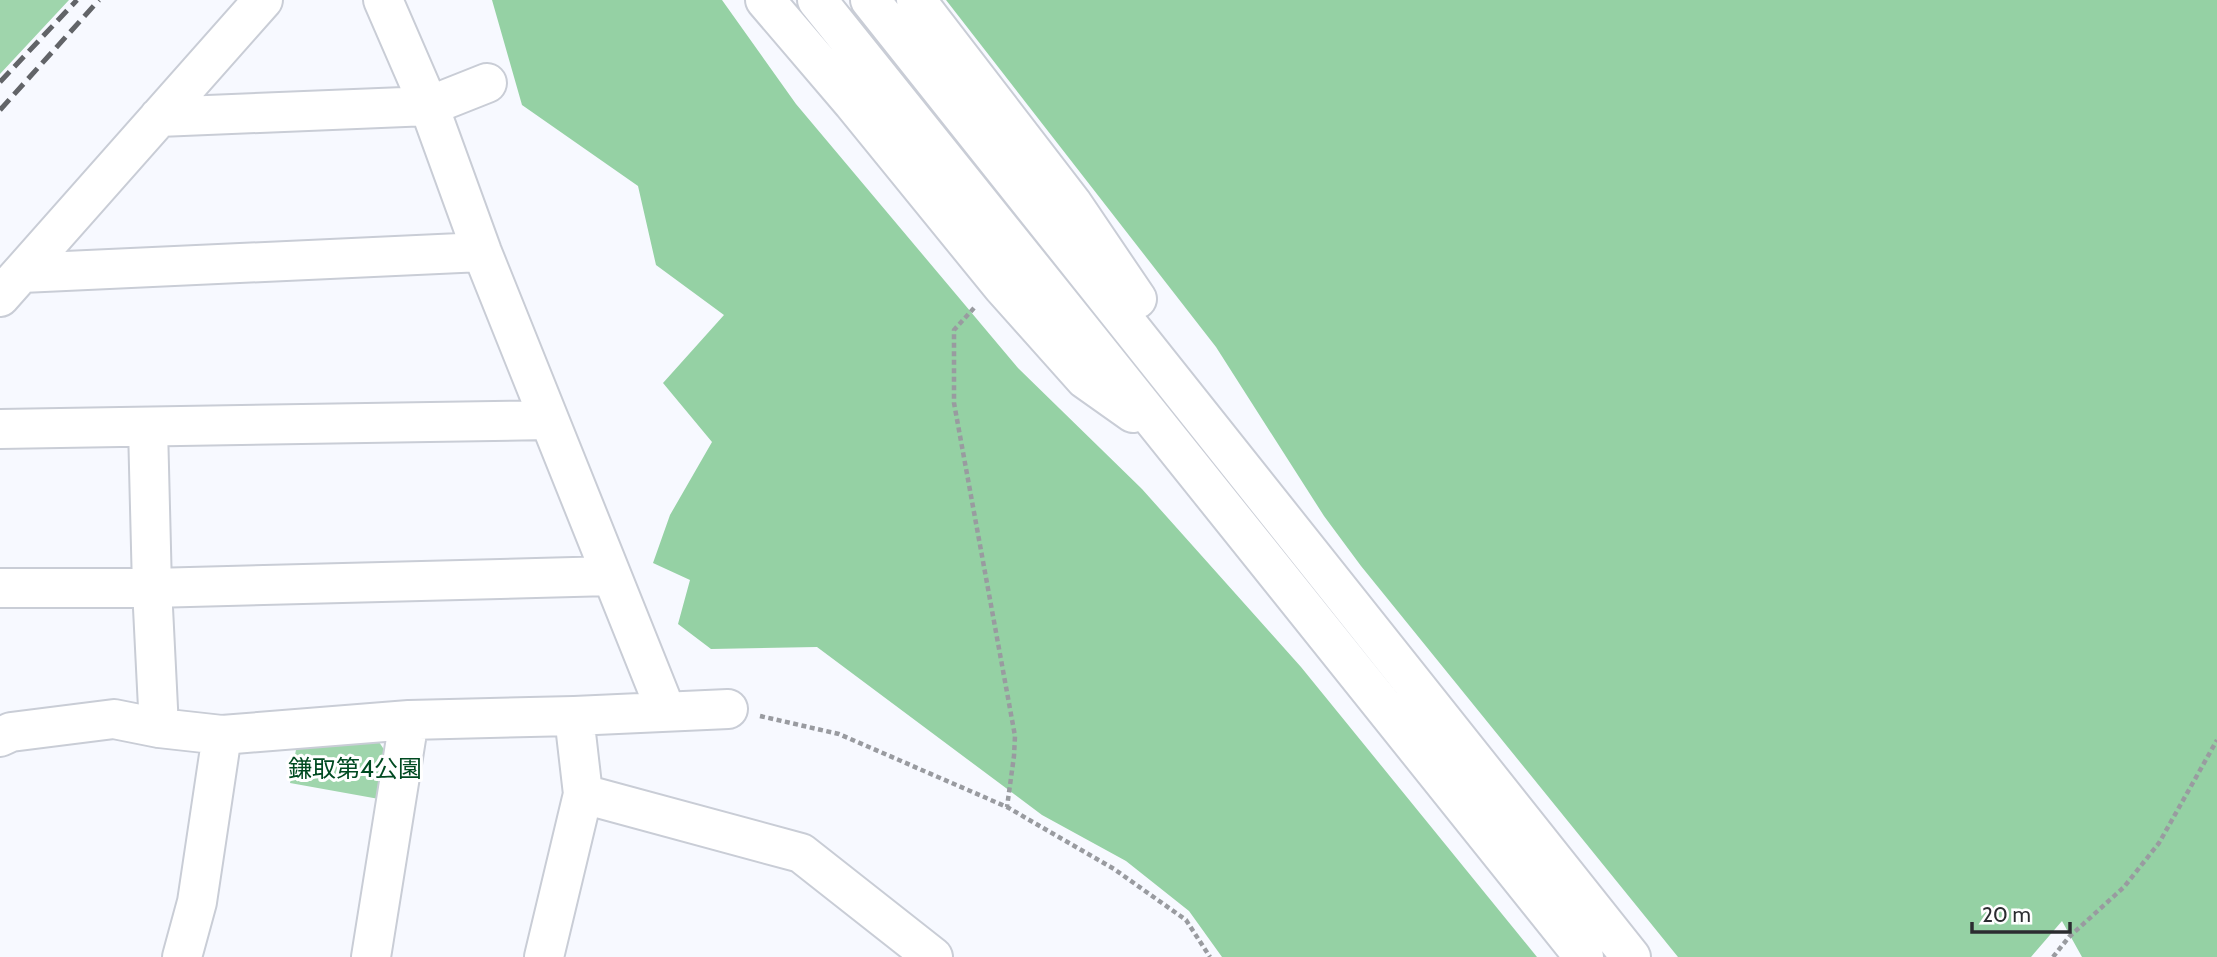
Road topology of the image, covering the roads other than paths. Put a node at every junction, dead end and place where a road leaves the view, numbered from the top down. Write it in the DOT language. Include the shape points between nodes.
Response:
graph roads {
  1 [pos="263,0"];
  2 [pos="383,0"];
  3 [pos="765,0"];
  4 [pos="817,0"];
  5 [pos="870,0"];
  6 [pos="915,0"];
  7 [pos="487,83"];
  8 [pos="429,106"];
  9 [pos="159,117"];
  10 [pos="482,252"];
  11 [pos="11,285"];
  12 [pos="1203,419"];
  13 [pos="549,420"];
  14 [pos="149,427"];
  15 [pos="0,429"];
  16 [pos="1171,441"];
  17 [pos="611,576"];
  18 [pos="0,587"];
  19 [pos="152,588"];
  20 [pos="728,709"];
  21 [pos="666,711"];
  22 [pos="574,716"];
  23 [pos="409,720"];
  24 [pos="159,728"];
  25 [pos="222,735"];
  26 [pos="0,737"];
  27 [pos="583,794"];
  28 [pos="182,957"];
  29 [pos="371,957"];
  30 [pos="544,957"];
  31 [pos="933,957"];
  32 [pos="1584,957"];
  33 [pos="1631,957"];
  1 -- 9 [label="street"];
  2 -- 8 [label="street"];
  3 -- 16 [label="street" via="1085,379"];
  4 -- 16 [label="street"];
  5 -- 12 [label="street"];
  6 -- 12 [label="street" via="1072,203 1168,345"];
  7 -- 8 [label="street"];
  8 -- 9 [label="street"];
  8 -- 10 [label="street"];
  9 -- 11 [label="street"];
  10 -- 11 [label="street"];
  10 -- 13 [label="street"];
  12 -- 33 [label="street"];
  13 -- 14 [label="street"];
  13 -- 17 [label="street"];
  14 -- 15 [label="street"];
  14 -- 19 [label="street"];
  16 -- 32 [label="street"];
  17 -- 19 [label="street"];
  17 -- 21 [label="street"];
  18 -- 19 [label="street"];
  19 -- 24 [label="street"];
  20 -- 21 [label="street"];
  21 -- 22 [label="street"];
  22 -- 23 [label="street"];
  22 -- 27 [label="street"];
  23 -- 25 [label="street"];
  23 -- 29 [label="street"];
  24 -- 25 [label="street"];
  24 -- 26 [label="street" via="114,719"];
  25 -- 28 [label="street" via="197,902"];
  27 -- 30 [label="street"];
  27 -- 31 [label="street" via="801,853"];
}
